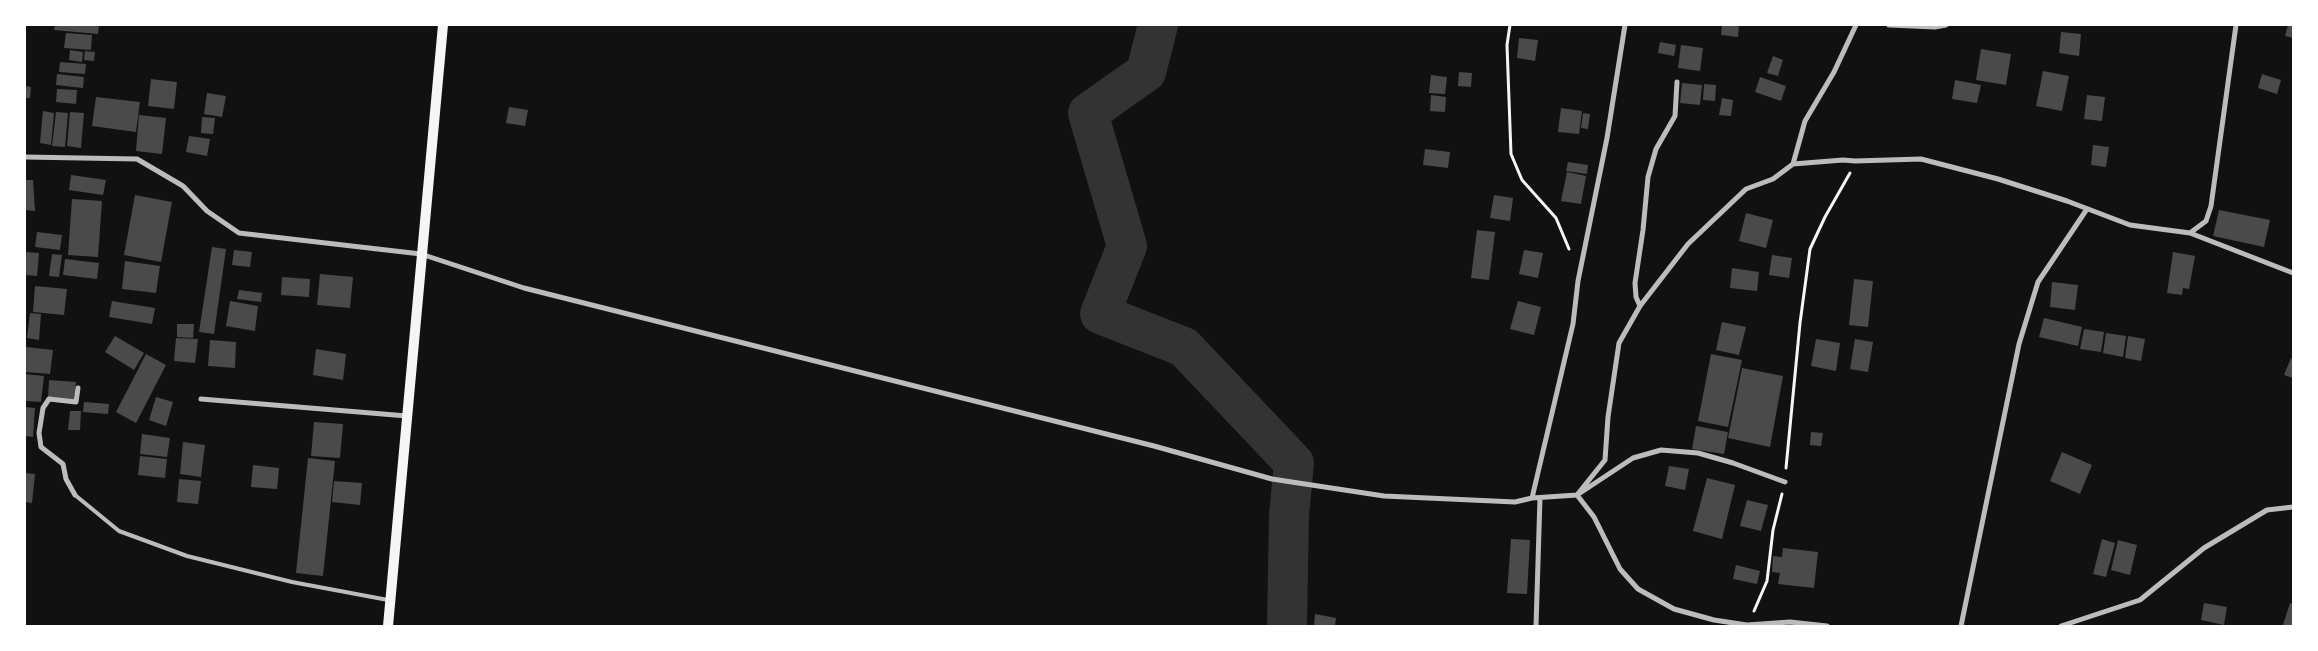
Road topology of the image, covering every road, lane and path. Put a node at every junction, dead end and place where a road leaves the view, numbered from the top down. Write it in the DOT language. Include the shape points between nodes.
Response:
graph roads {
  1 [pos="443,25"];
  2 [pos="1510,25"];
  3 [pos="1625,25"];
  4 [pos="1856,25"];
  5 [pos="1890,25"];
  6 [pos="1946,25"];
  7 [pos="2236,25"];
  8 [pos="1677,82"];
  9 [pos="25,157"];
  10 [pos="1855,161"];
  11 [pos="1793,164"];
  12 [pos="2087,209"];
  13 [pos="2190,233"];
  14 [pos="420,254"];
  15 [pos="2293,273"];
  16 [pos="1578,281"];
  17 [pos="1640,306"];
  18 [pos="78,388"];
  19 [pos="200,399"];
  20 [pos="406,416"];
  21 [pos="1785,482"];
  22 [pos="75,495"];
  23 [pos="1577,495"];
  24 [pos="1532,498"];
  25 [pos="1540,498"];
  26 [pos="2293,507"];
  27 [pos="390,601"];
  28 [pos="1747,625"];
  29 [pos="388,626"];
  30 [pos="1536,626"];
  31 [pos="1827,626"];
  32 [pos="1961,626"];
  33 [pos="2061,626"];
  1 -- 14 [label="main road"];
  2 -- 16 [label="path" via="1507,45 1511,154 1522,180 1556,218 1564,233"];
  3 -- 16 [label="street" via="1605,148"];
  4 -- 11 [label="street" via="1806,121"];
  5 -- 6 [label="street" via="1935,28"];
  7 -- 13 [label="street" via="2211,206 2206,221"];
  8 -- 17 [label="street" via="1675,116 1656,149 1648,177 1635,283"];
  9 -- 14 [label="street" via="137,159 183,186 207,211 239,233"];
  10 -- 11 [label="street"];
  10 -- 12 [label="street" via="1921,159 1998,179"];
  10 -- 21 [label="path" via="1810,250"];
  11 -- 17 [label="street" via="1773,179 1746,189 1688,244"];
  12 -- 13 [label="street" via="2130,225"];
  12 -- 32 [label="street" via="2038,282 2022,335"];
  13 -- 15 [label="street"];
  14 -- 20 [label="main road"];
  14 -- 24 [label="street" via="524,288 1154,446 1272,479 1384,496 1515,502"];
  16 -- 24 [label="street" via="1573,324"];
  17 -- 23 [label="street" via="1619,343 1605,460"];
  18 -- 22 [label="street" via="76,402 49,400 43,408 39,433 41,447 63,464 66,479"];
  19 -- 20 [label="street"];
  20 -- 27 [label="main road"];
  21 -- 23 [label="street" via="1698,453 1661,450 1633,458"];
  21 -- 28 [label="path" via="1773,530 1767,581"];
  22 -- 27 [label="lane" via="119,531 187,556 292,582"];
  23 -- 25 [label="street"];
  23 -- 28 [label="street" via="1594,517 1620,569 1638,589 1674,609"];
  24 -- 25 [label="street"];
  25 -- 30 [label="street"];
  26 -- 33 [label="street" via="2267,510 2235,528 2204,548 2140,600"];
  27 -- 29 [label="main road"];
  28 -- 31 [label="street" via="1790,622"];
}
